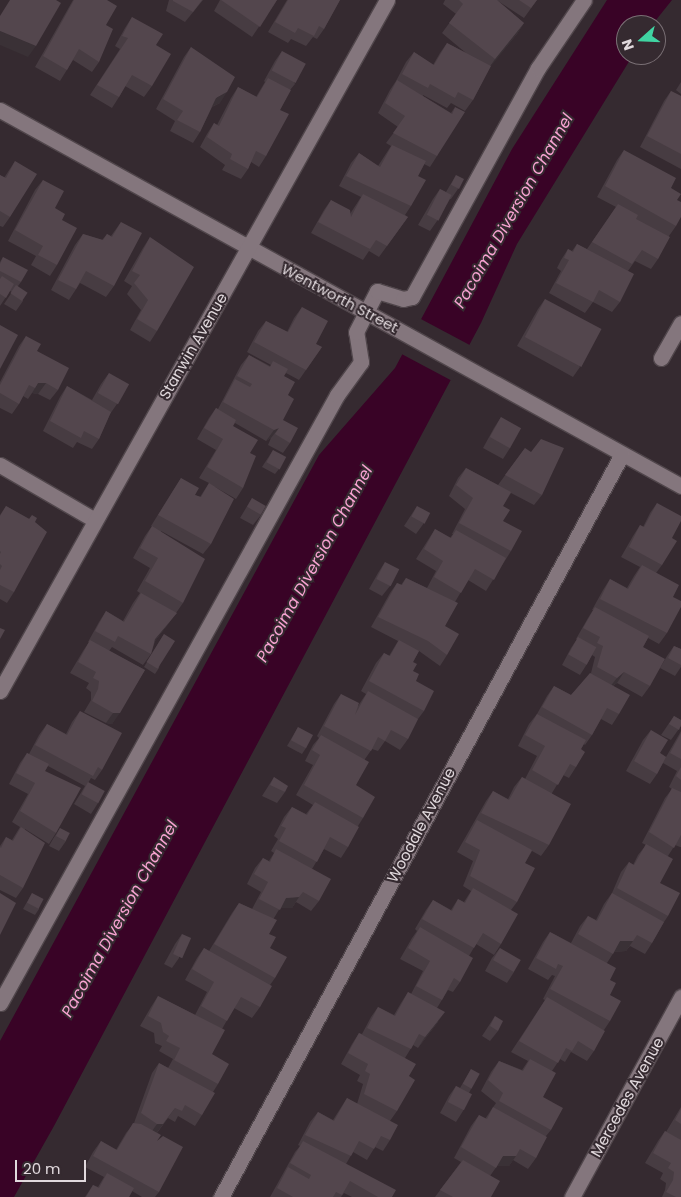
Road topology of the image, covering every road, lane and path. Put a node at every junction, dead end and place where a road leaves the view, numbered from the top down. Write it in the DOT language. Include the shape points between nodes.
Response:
graph roads {
  1 [pos="387,0"];
  2 [pos="584,0"];
  3 [pos="0,110"];
  4 [pos="249,248"];
  5 [pos="370,313"];
  6 [pos="681,323"];
  7 [pos="661,358"];
  8 [pos="622,454"];
  9 [pos="0,465"];
  10 [pos="681,486"];
  11 [pos="93,519"];
  12 [pos="0,691"];
  13 [pos="681,997"];
  14 [pos="0,1002"];
  15 [pos="221,1197"];
  16 [pos="572,1197"];
  1 -- 4 [label="street, Stanwin Avenue"];
  2 -- 5 [label="street" via="538,68 412,296 403,299 378,291"];
  3 -- 4 [label="street, Wentworth Street"];
  4 -- 5 [label="street, Wentworth Street"];
  4 -- 11 [label="street, Stanwin Avenue"];
  5 -- 8 [label="street, Wentworth Street"];
  5 -- 14 [label="street" via="356,332 361,362 336,395"];
  6 -- 7 [label="street"];
  8 -- 10 [label="street, Wentworth Street"];
  8 -- 15 [label="street, Woodale Avenue"];
  9 -- 11 [label="street"];
  11 -- 12 [label="street, Stanwin Avenue"];
  13 -- 16 [label="street, Mercedes Avenue"];
}
